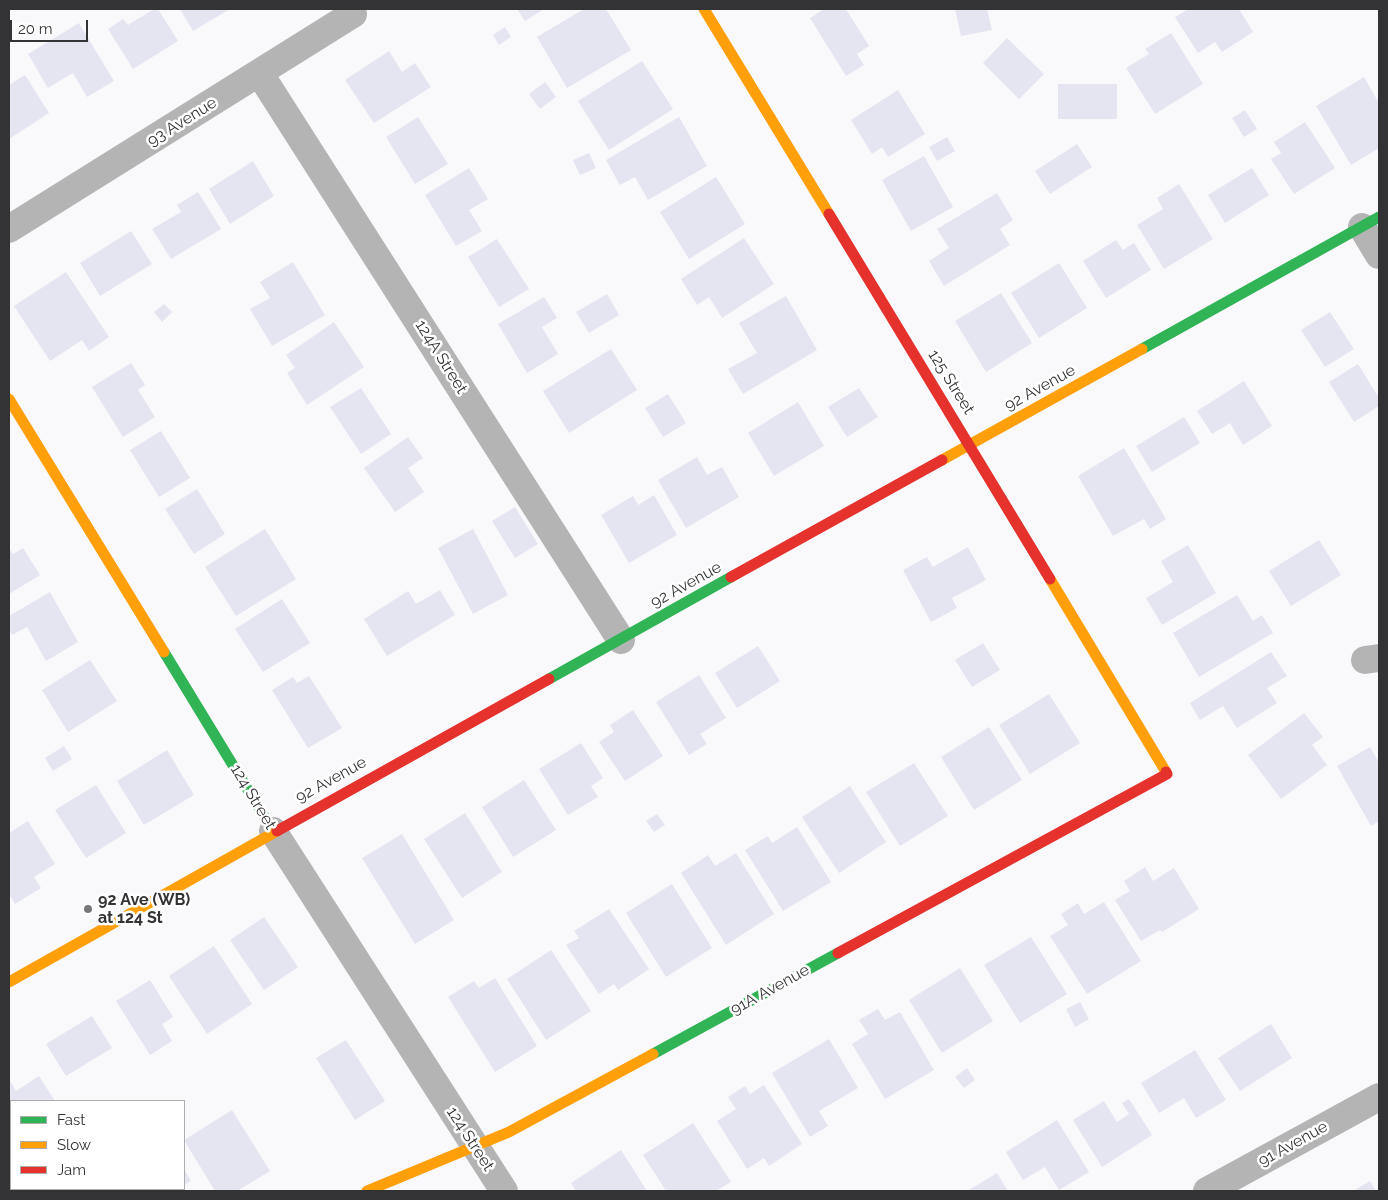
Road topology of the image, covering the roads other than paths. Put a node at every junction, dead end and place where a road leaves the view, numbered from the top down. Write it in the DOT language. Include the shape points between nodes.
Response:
graph roads {
  1 [pos="704,9"];
  2 [pos="353,14"];
  3 [pos="260,74"];
  4 [pos="1371,222"];
  5 [pos="9,229"];
  6 [pos="1379,255"];
  7 [pos="9,399"];
  8 [pos="970,445"];
  9 [pos="621,640"];
  10 [pos="1166,774"];
  11 [pos="273,831"];
  12 [pos="9,982"];
  13 [pos="1379,1097"];
  14 [pos="475,1146"];
  15 [pos="367,1191"];
  16 [pos="504,1191"];
  17 [pos="1207,1191"];
  1 -- 8 [label="street, 125 Street"];
  2 -- 3 [label="street, 93 Avenue"];
  3 -- 5 [label="street, 93 Avenue"];
  3 -- 9 [label="street, 124A Street"];
  4 -- 6 [label="street"];
  4 -- 8 [label="street, 92 Avenue"];
  7 -- 11 [label="street, 124 Street"];
  8 -- 9 [label="street, 92 Avenue"];
  8 -- 10 [label="street, 125 Street"];
  9 -- 11 [label="street, 92 Avenue"];
  10 -- 14 [label="street, 91A Avenue" via="509,1132"];
  11 -- 12 [label="street, 92 Avenue"];
  11 -- 14 [label="street, 124 Street"];
  13 -- 17 [label="street, 91 Avenue"];
  14 -- 15 [label="street, 91A Avenue" via="434,1160"];
  14 -- 16 [label="street, 124 Street"];
}
